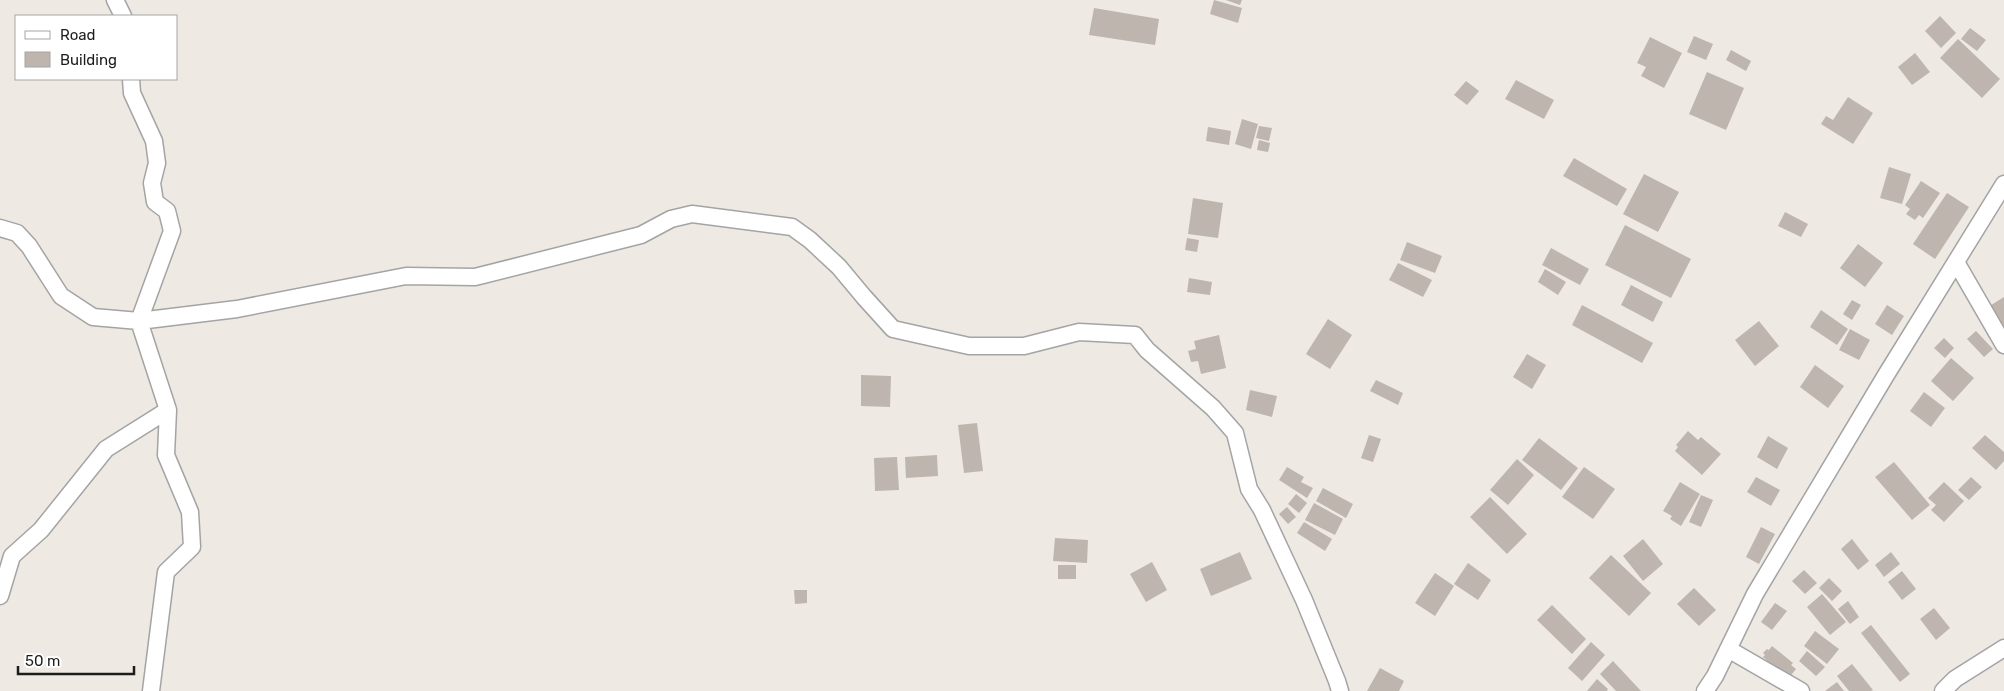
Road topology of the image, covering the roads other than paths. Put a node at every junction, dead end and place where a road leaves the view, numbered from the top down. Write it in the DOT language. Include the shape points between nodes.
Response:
graph roads {
  1 [pos="115,0"];
  2 [pos="122,15"];
  3 [pos="130,80"];
  4 [pos="2004,184"];
  5 [pos="0,228"];
  6 [pos="1956,262"];
  7 [pos="139,321"];
  8 [pos="2004,345"];
  9 [pos="168,410"];
  10 [pos="0,596"];
  11 [pos="2004,648"];
  12 [pos="1728,649"];
  13 [pos="152,691"];
  14 [pos="1340,691"];
  15 [pos="1705,691"];
  16 [pos="1800,691"];
  17 [pos="1944,691"];
  1 -- 2 [label="street"];
  3 -- 7 [label="street" via="132,93 154,141 157,163 152,183 155,202 167,211 172,230"];
  4 -- 6 [label="street"];
  5 -- 7 [label="street" via="17,233 29,246 61,296 93,317"];
  6 -- 8 [label="street"];
  6 -- 12 [label="street" via="1755,594"];
  7 -- 9 [label="street"];
  7 -- 14 [label="street" via="237,309 406,276 475,278 641,235 672,219 692,214 792,227 839,267 893,329 969,346 1024,346 1079,332 1135,335 1235,433 1249,489 1304,600"];
  9 -- 10 [label="street" via="106,449 41,530 12,556"];
  9 -- 13 [label="street" via="166,455 190,512 192,547 166,572"];
  11 -- 17 [label="street" via="1956,679"];
  12 -- 15 [label="street"];
  12 -- 16 [label="street"];
}
